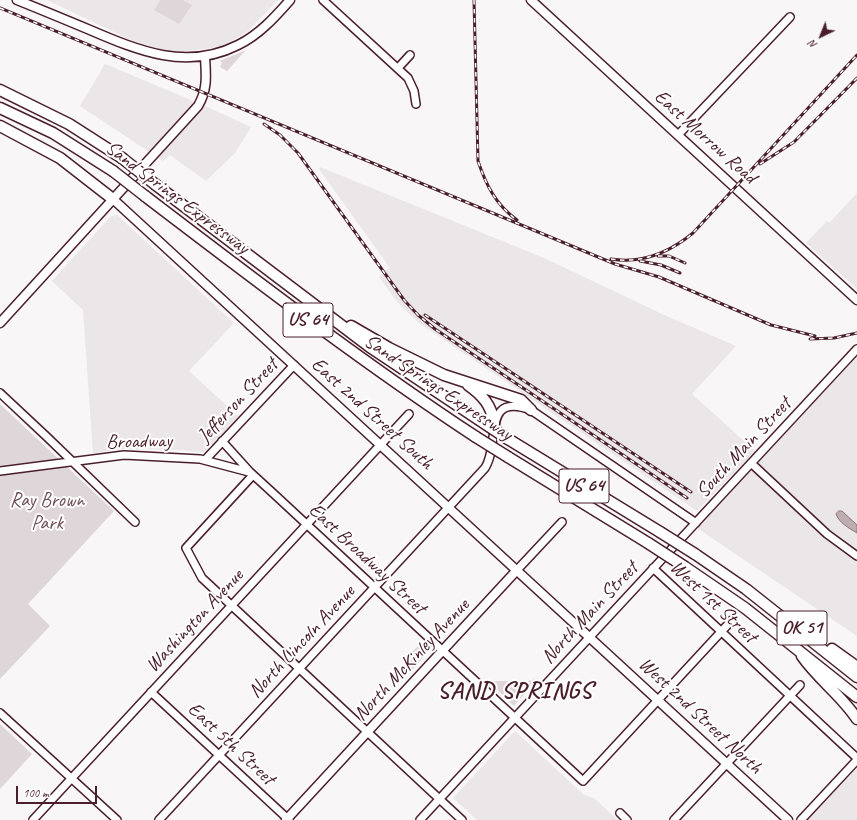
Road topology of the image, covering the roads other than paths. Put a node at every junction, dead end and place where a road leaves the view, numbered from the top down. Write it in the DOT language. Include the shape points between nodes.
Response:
graph roads {
  1 [pos="17,0"];
  2 [pos="290,0"];
  3 [pos="323,0"];
  4 [pos="531,0"];
  5 [pos="790,17"];
  6 [pos="410,55"];
  7 [pos="205,57"];
  8 [pos="398,68"];
  9 [pos="0,90"];
  10 [pos="416,104"];
  11 [pos="0,108"];
  12 [pos="0,126"];
  13 [pos="678,135"];
  14 [pos="114,200"];
  15 [pos="857,300"];
  16 [pos="316,307"];
  17 [pos="0,323"];
  18 [pos="857,349"];
  19 [pos="294,365"];
  20 [pos="465,382"];
  21 [pos="0,393"];
  22 [pos="531,410"];
  23 [pos="409,414"];
  24 [pos="494,424"];
  25 [pos="222,441"];
  26 [pos="380,444"];
  27 [pos="205,460"];
  28 [pos="73,463"];
  29 [pos="751,463"];
  30 [pos="0,471"];
  31 [pos="251,473"];
  32 [pos="449,507"];
  33 [pos="135,522"];
  34 [pos="562,522"];
  35 [pos="696,523"];
  36 [pos="306,524"];
  37 [pos="857,556"];
  38 [pos="653,568"];
  39 [pos="517,570"];
  40 [pos="374,588"];
  41 [pos="746,589"];
  42 [pos="231,605"];
  43 [pos="732,620"];
  44 [pos="722,632"];
  45 [pos="590,637"];
  46 [pos="792,644"];
  47 [pos="443,650"];
  48 [pos="857,667"];
  49 [pos="299,669"];
  50 [pos="857,677"];
  51 [pos="800,684"];
  52 [pos="151,692"];
  53 [pos="790,695"];
  54 [pos="857,697"];
  55 [pos="658,700"];
  56 [pos="0,713"];
  57 [pos="515,718"];
  58 [pos="857,719"];
  59 [pos="368,733"];
  60 [pos="219,755"];
  61 [pos="857,759"];
  62 [pos="727,764"];
  63 [pos="71,778"];
  64 [pos="439,799"];
  65 [pos="620,813"];
  66 [pos="32,820"];
  67 [pos="117,820"];
  68 [pos="159,820"];
  69 [pos="288,820"];
  70 [pos="420,820"];
  71 [pos="462,820"];
  72 [pos="627,820"];
  73 [pos="674,820"];
  74 [pos="788,820"];
  75 [pos="801,820"];
  1 -- 7 [label="main road" via="146,53 177,58"];
  2 -- 7 [label="main road" via="249,39 231,49"];
  3 -- 8 [label="street"];
  4 -- 13 [label="main road, East Morrow Road"];
  5 -- 13 [label="street"];
  6 -- 8 [label="street"];
  7 -- 14 [label="main road" via="207,83 198,106"];
  8 -- 10 [label="street" via="412,83"];
  9 -- 16 [label="highway, Sand Springs Expressway / US 64, bridge" via="69,124 122,158"];
  11 -- 46 [label="highway, Sand Springs Expressway / US 64, bridge" via="53,133 113,171 323,332 397,385 685,567"];
  12 -- 14 [label="highway" via="76,168"];
  13 -- 15 [label="main road, East Morrow Road"];
  14 -- 17 [label="main road"];
  14 -- 19 [label="main road, East 2nd Street South"];
  16 -- 20 [label="highway" via="409,358"];
  16 -- 41 [label="highway, Sand Springs Expressway / US 64, bridge" via="370,347 508,439 695,554"];
  18 -- 29 [label="street, South Main Street"];
  19 -- 25 [label="street, Jefferson Street"];
  19 -- 26 [label="main road, East 2nd Street South"];
  20 -- 22 [label="highway" via="521,400"];
  20 -- 24 [label="highway" via="487,402"];
  21 -- 28 [label="street"];
  22 -- 24 [label="street" via="516,405 508,406 500,412"];
  22 -- 35 [label="street"];
  23 -- 26 [label="street, Washington Avenue"];
  24 -- 32 [label="street, North Lincoln Avenue" via="490,461"];
  25 -- 27 [label="street, Jefferson Street"];
  25 -- 31 [label="street"];
  26 -- 32 [label="main road, East 2nd Street South"];
  26 -- 36 [label="street, Washington Avenue"];
  27 -- 28 [label="street, Broadway" via="124,455"];
  27 -- 31 [label="street, East Broadway Street"];
  28 -- 30 [label="street, Broadway"];
  28 -- 33 [label="street"];
  29 -- 35 [label="street, South Main Street"];
  29 -- 37 [label="street" via="827,534"];
  31 -- 36 [label="street, East Broadway Street"];
  31 -- 42 [label="street" via="186,548 202,578"];
  32 -- 39 [label="main road, East 2nd Street South"];
  32 -- 40 [label="street, North Lincoln Avenue"];
  34 -- 39 [label="street, North McKinley Avenue"];
  35 -- 38 [label="street, South Main Street"];
  36 -- 40 [label="street, East Broadway Street"];
  36 -- 42 [label="street, Washington Avenue"];
  38 -- 44 [label="street, West 1st Street"];
  38 -- 45 [label="street, North Main Street"];
  39 -- 45 [label="main road, East 2nd Street South"];
  39 -- 47 [label="main road, North McKinley Avenue"];
  40 -- 47 [label="street, East Broadway Street"];
  40 -- 49 [label="street, North Lincoln Avenue"];
  41 -- 48 [label="highway, OK 51"];
  41 -- 50 [label="highway, Sand Springs Expressway / US 64"];
  42 -- 49 [label="street"];
  42 -- 52 [label="street, Washington Avenue"];
  43 -- 44 [label="street"];
  44 -- 53 [label="street, West 1st Street"];
  44 -- 55 [label="street"];
  45 -- 55 [label="main road, West 2nd Street North"];
  45 -- 57 [label="street, North Main Street"];
  46 -- 54 [label="highway, Sand Springs Expressway / US 64"];
  46 -- 58 [label="highway, OK 51" via="810,668 843,700"];
  47 -- 57 [label="street, East Broadway Street"];
  47 -- 59 [label="main road, North McKinley Avenue"];
  49 -- 59 [label="street"];
  49 -- 60 [label="street, North Lincoln Avenue"];
  51 -- 53 [label="street"];
  52 -- 60 [label="street, East 5th Street"];
  52 -- 63 [label="street, Washington Avenue"];
  53 -- 61 [label="street, West 1st Street"];
  53 -- 62 [label="street"];
  55 -- 57 [label="street, East Broadway Street" via="583,781"];
  55 -- 62 [label="main road, West 2nd Street North"];
  56 -- 63 [label="street"];
  57 -- 64 [label="street, North Main Street"];
  59 -- 64 [label="street"];
  59 -- 69 [label="main road, North McKinley Avenue"];
  60 -- 68 [label="street, North Lincoln Avenue"];
  60 -- 69 [label="street, East 5th Street"];
  61 -- 75 [label="street"];
  62 -- 73 [label="street"];
  62 -- 74 [label="main road, West 2nd Street North"];
  63 -- 66 [label="street, Washington Avenue"];
  63 -- 67 [label="street"];
  64 -- 70 [label="street, North Main Street"];
  64 -- 71 [label="street"];
  65 -- 72 [label="street"];
}
